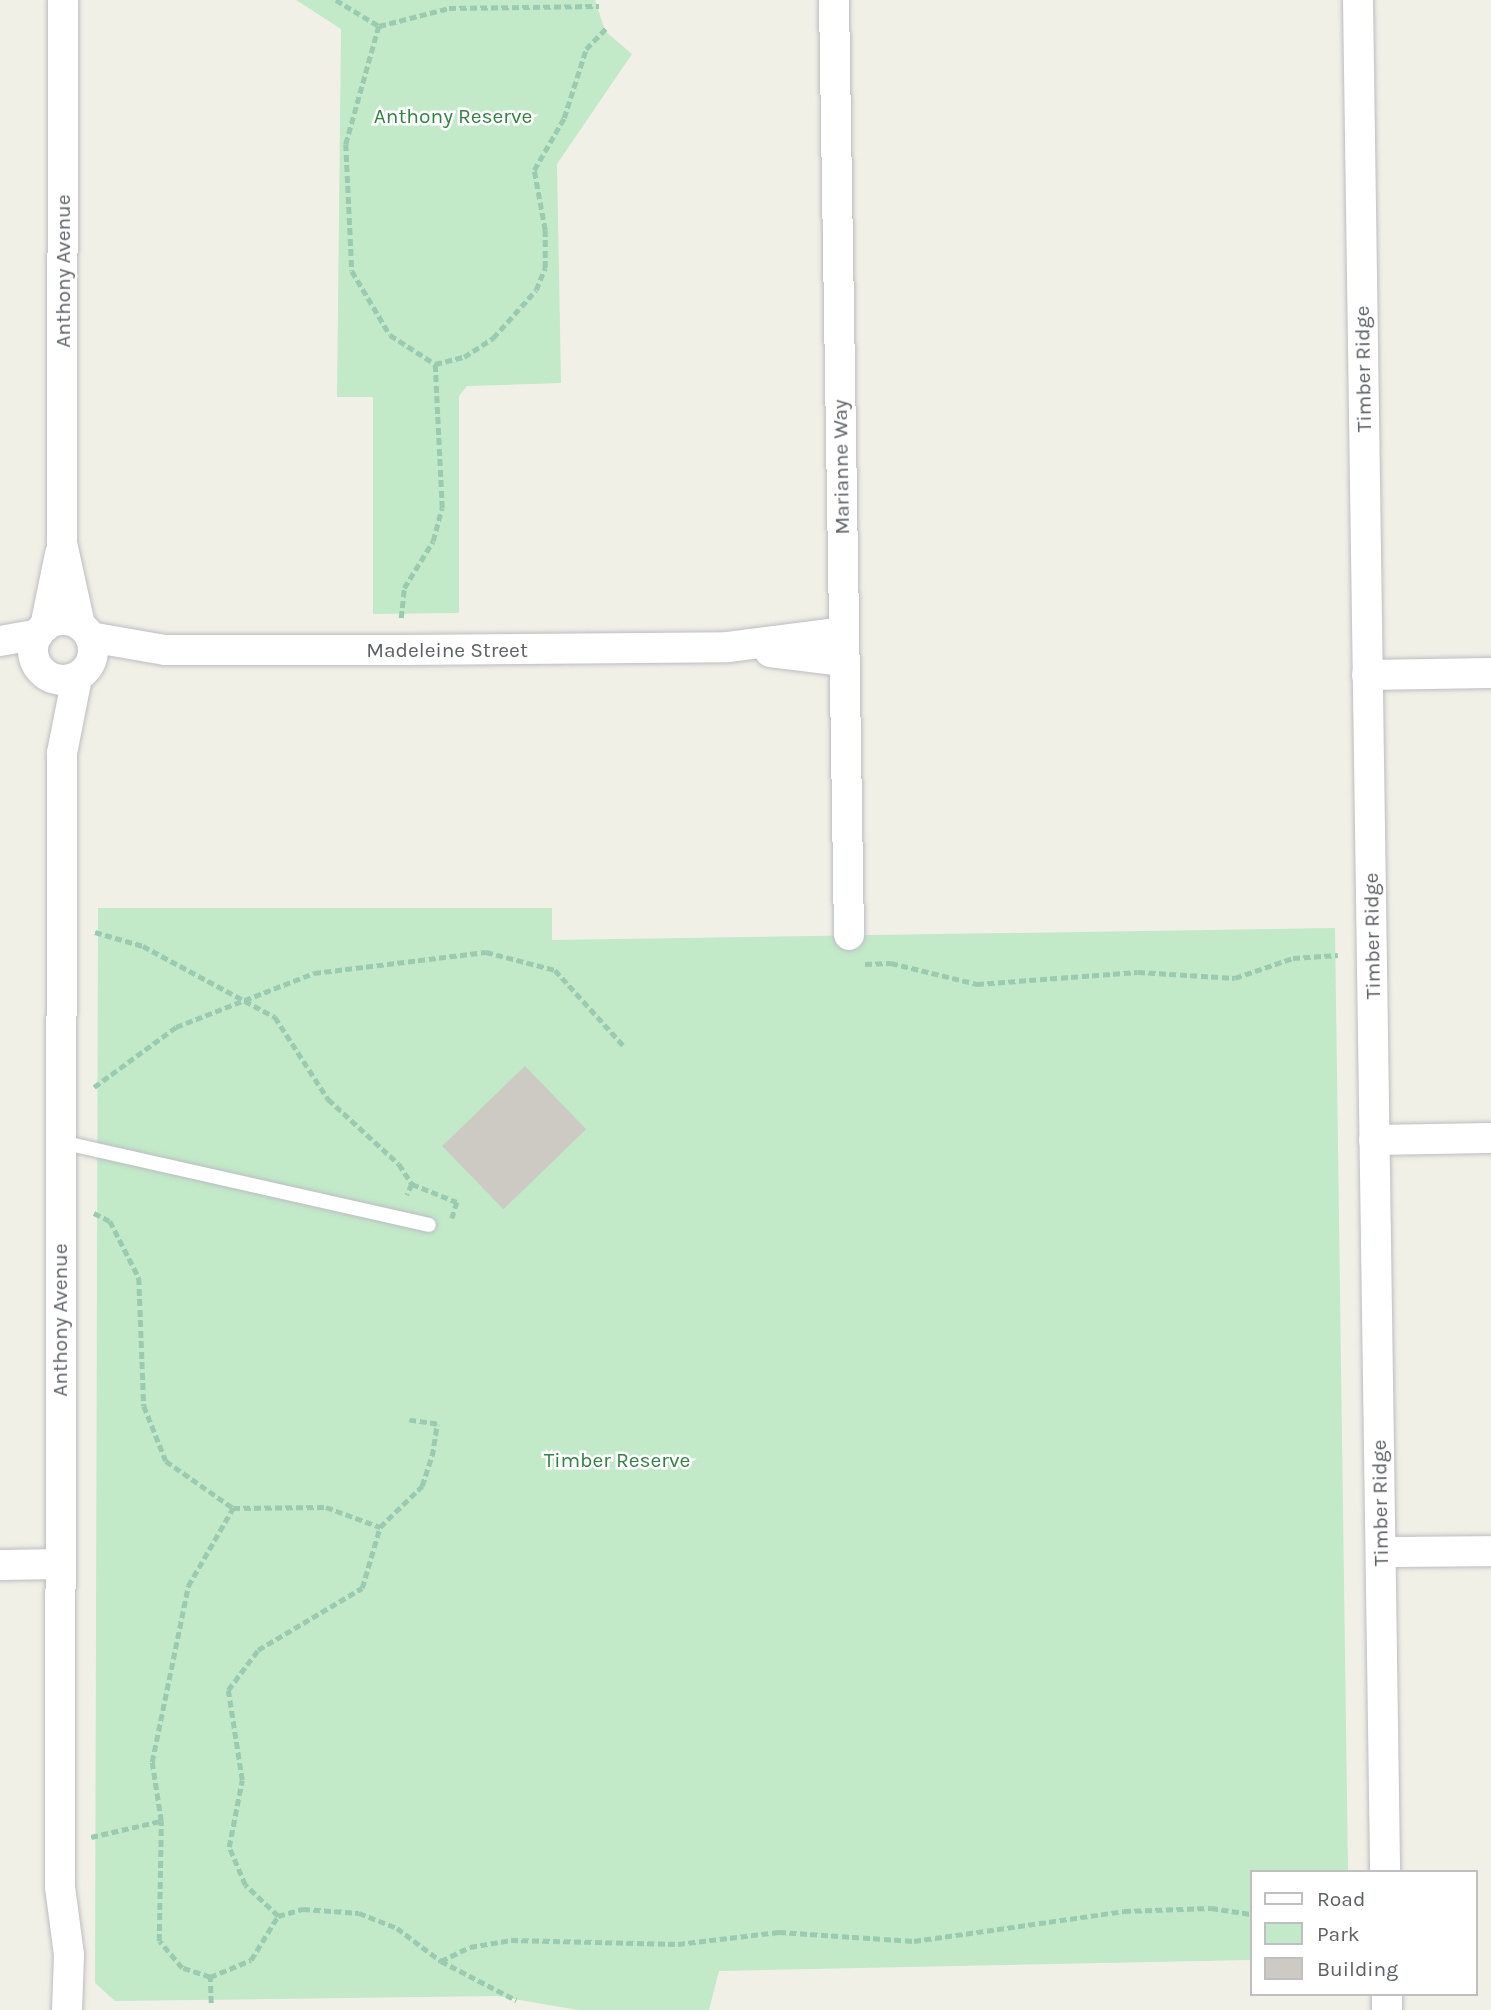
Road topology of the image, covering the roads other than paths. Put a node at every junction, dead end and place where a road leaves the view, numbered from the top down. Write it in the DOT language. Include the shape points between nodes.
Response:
graph roads {
  1 [pos="63,0"];
  2 [pos="834,0"];
  3 [pos="1358,0"];
  4 [pos="62,543"];
  5 [pos="41,630"];
  6 [pos="85,631"];
  7 [pos="843,632"];
  8 [pos="0,641"];
  9 [pos="728,647"];
  10 [pos="165,650"];
  11 [pos="0,657"];
  12 [pos="843,661"];
  13 [pos="41,669"];
  14 [pos="82,672"];
  15 [pos="1491,673"];
  16 [pos="1367,675"];
  17 [pos="62,753"];
  18 [pos="849,935"];
  19 [pos="1491,1138"];
  20 [pos="1374,1140"];
  21 [pos="61,1142"];
  22 [pos="429,1225"];
  23 [pos="1491,1551"];
  24 [pos="1381,1552"];
  25 [pos="59,1564"];
  26 [pos="0,1565"];
  27 [pos="1385,1870"];
  28 [pos="60,1887"];
  29 [pos="52,2010"];
  30 [pos="67,2010"];
  1 -- 4 [label="street, Anthony Avenue"];
  2 -- 7 [label="street, Marianne Way"];
  3 -- 16 [label="street, Timber Ridge"];
  4 -- 5 [label="street, Anthony Avenue"];
  4 -- 6 [label="street, Anthony Avenue"];
  5 -- 6 [label="street, Madeleine Street" via="62,620"];
  5 -- 8 [label="street"];
  5 -- 13 [label="street, Anthony Avenue"];
  6 -- 10 [label="street, Madeleine Street"];
  6 -- 14 [label="street, Anthony Avenue"];
  7 -- 9 [label="street, Madeleine Street"];
  7 -- 12 [label="street, Marianne Way"];
  9 -- 10 [label="street, Madeleine Street"];
  9 -- 12 [label="street, Madeleine Street"];
  10 -- 14 [label="street, Madeleine Street"];
  11 -- 13 [label="street"];
  12 -- 18 [label="street, Marianne Way"];
  13 -- 14 [label="street, Madeleine Street"];
  13 -- 17 [label="street, Anthony Avenue"];
  14 -- 17 [label="street, Anthony Avenue"];
  15 -- 16 [label="street"];
  16 -- 20 [label="street, Timber Ridge"];
  17 -- 21 [label="street, Anthony Avenue"];
  19 -- 20 [label="street"];
  20 -- 24 [label="street, Timber Ridge"];
  21 -- 22 [label="lane"];
  21 -- 25 [label="street, Anthony Avenue"];
  23 -- 24 [label="street"];
  24 -- 27 [label="street, Timber Ridge"];
  25 -- 26 [label="street"];
  25 -- 28 [label="street, Anthony Avenue"];
  28 -- 29 [label="street, Anthony Avenue" via="50,1953"];
  28 -- 30 [label="street, Anthony Avenue" via="69,1955"];
}
